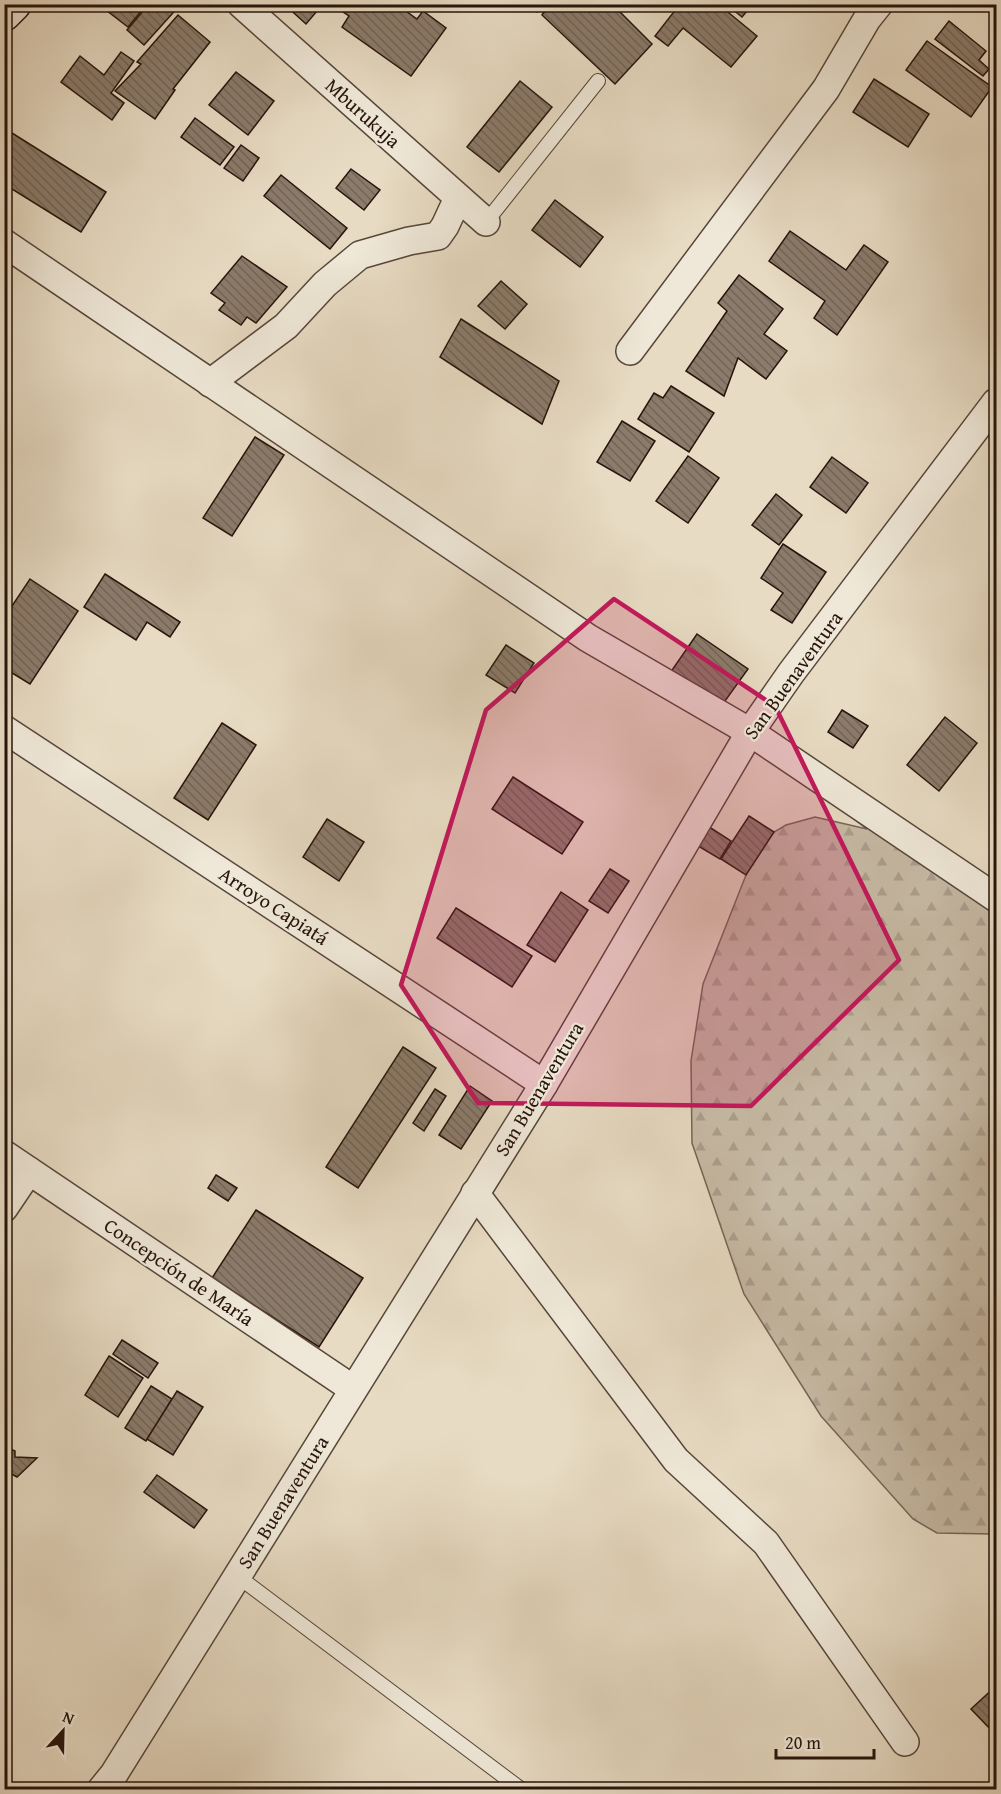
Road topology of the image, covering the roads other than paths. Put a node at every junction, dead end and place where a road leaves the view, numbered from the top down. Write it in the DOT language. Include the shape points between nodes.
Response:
graph roads {
  1 [pos="14,4"];
  2 [pos="241,4"];
  3 [pos="866,9"];
  4 [pos="4,14"];
  5 [pos="598,81"];
  6 [pos="458,198"];
  7 [pos="486,222"];
  8 [pos="4,243"];
  9 [pos="630,351"];
  10 [pos="210,382"];
  11 [pos="996,402"];
  12 [pos="4,729"];
  13 [pos="750,732"];
  14 [pos="996,898"];
  15 [pos="544,1084"];
  16 [pos="4,1154"];
  17 [pos="29,1171"];
  18 [pos="475,1193"];
  19 [pos="4,1208"];
  20 [pos="353,1389"];
  21 [pos="236,1575"];
  22 [pos="905,1742"];
  23 [pos="101,1790"];
  24 [pos="522,1790"];
  1 -- 4 [label="main road"];
  2 -- 6 [label="street, Mburukuja"];
  3 -- 9 [label="street" via="826,89"];
  5 -- 7 [label="lane"];
  6 -- 7 [label="street, Mburukuja"];
  6 -- 10 [label="street" via="438,236 360,255 325,284 286,326"];
  8 -- 10 [label="street"];
  10 -- 13 [label="street" via="588,638"];
  11 -- 13 [label="street, San Buenaventura"];
  12 -- 15 [label="street, Arroyo Capiatá"];
  13 -- 14 [label="street"];
  13 -- 15 [label="street, San Buenaventura"];
  15 -- 18 [label="street, San Buenaventura"];
  16 -- 17 [label="street, Concepción de María"];
  17 -- 19 [label="street"];
  17 -- 20 [label="street, Concepción de María"];
  18 -- 20 [label="street, San Buenaventura"];
  18 -- 22 [label="street" via="676,1460 766,1543"];
  20 -- 21 [label="street, San Buenaventura"];
  21 -- 23 [label="street, San Buenaventura"];
  21 -- 24 [label="lane"];
}
